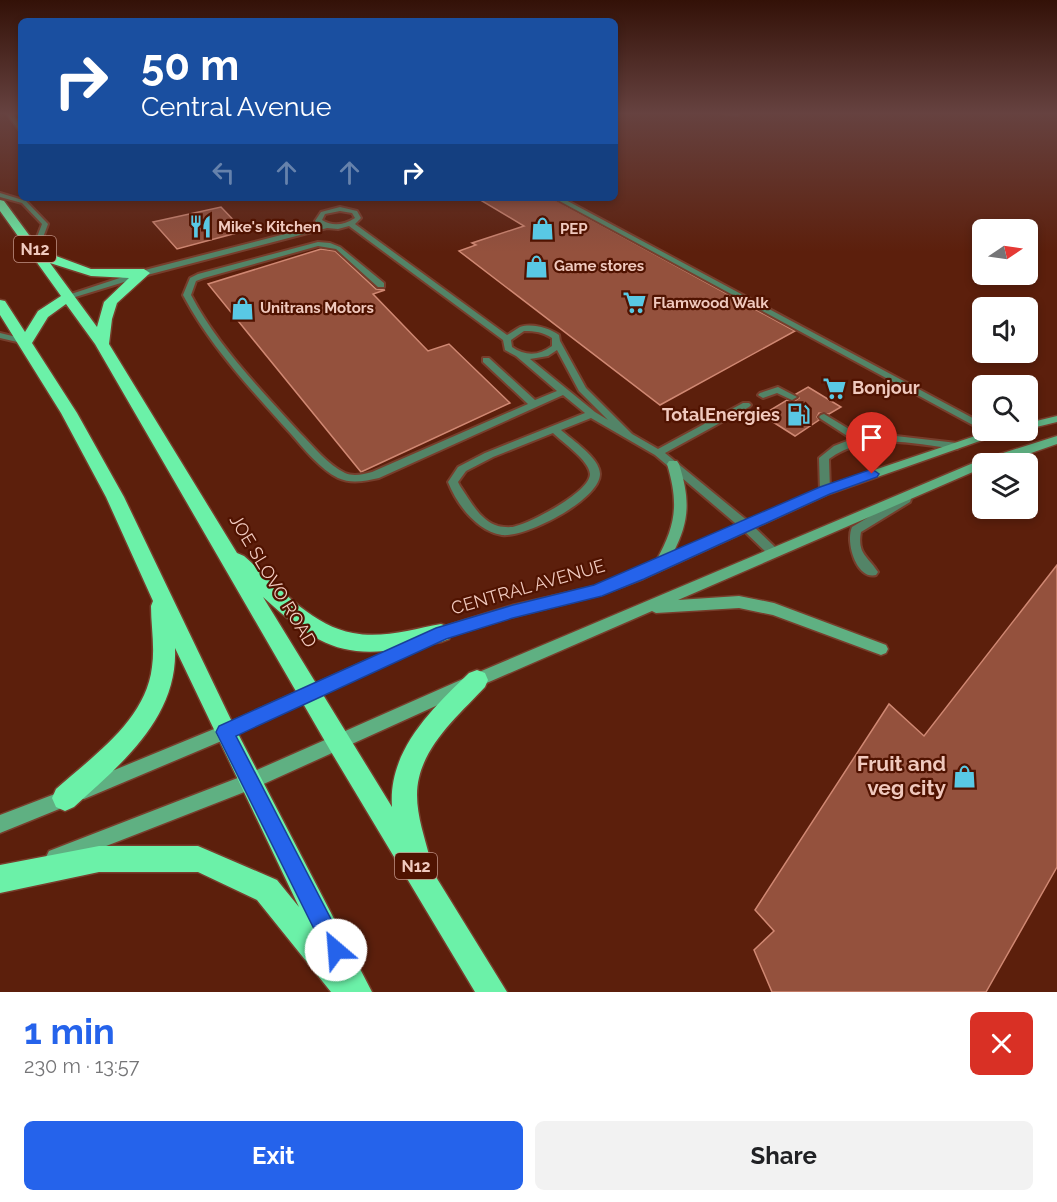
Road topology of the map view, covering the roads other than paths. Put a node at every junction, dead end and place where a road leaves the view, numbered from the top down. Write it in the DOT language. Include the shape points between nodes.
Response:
graph roads {
  1 [pos="0,195"];
  2 [pos="18,200"];
  3 [pos="21,201"];
  4 [pos="562,201"];
  5 [pos="0,203"];
  6 [pos="321,224"];
  7 [pos="351,224"];
  8 [pos="338,227"];
  9 [pos="367,237"];
  10 [pos="254,242"];
  11 [pos="38,252"];
  12 [pos="267,257"];
  13 [pos="144,273"];
  14 [pos="381,285"];
  15 [pos="69,296"];
  16 [pos="0,304"];
  17 [pos="476,318"];
  18 [pos="516,331"];
  19 [pos="0,335"];
  20 [pos="507,339"];
  21 [pos="26,342"];
  22 [pos="557,342"];
  23 [pos="102,344"];
  24 [pos="519,355"];
  25 [pos="486,360"];
  26 [pos="562,392"];
  27 [pos="763,395"];
  28 [pos="792,397"];
  29 [pos="535,405"];
  30 [pos="746,405"];
  31 [pos="592,414"];
  32 [pos="825,417"];
  33 [pos="1057,419"];
  34 [pos="972,422"];
  35 [pos="1038,424"];
  36 [pos="555,430"];
  37 [pos="628,433"];
  38 [pos="858,438"];
  39 [pos="972,440"];
  40 [pos="1057,440"];
  41 [pos="957,446"];
  42 [pos="658,453"];
  43 [pos="1017,453"];
  44 [pos="673,465"];
  45 [pos="972,469"];
  46 [pos="927,486"];
  47 [pos="825,491"];
  48 [pos="745,525"];
  49 [pos="224,550"];
  50 [pos="774,553"];
  51 [pos="661,564"];
  52 [pos="872,572"];
  53 [pos="160,597"];
  54 [pos="646,608"];
  55 [pos="441,633"];
  56 [pos="881,649"];
  57 [pos="477,680"];
  58 [pos="310,692"];
  59 [pos="225,732"];
  60 [pos="338,742"];
  61 [pos="250,781"];
  62 [pos="65,798"];
  63 [pos="0,824"];
  64 [pos="419,871"];
  65 [pos="0,879"];
  66 [pos="350,992"];
  67 [pos="357,992"];
  68 [pos="492,992"];
  1 -- 2 [label="lane"];
  3 -- 11 [label="lane" via="45,224"];
  4 -- 34 [label="lane"];
  5 -- 11 [label="highway, JOE SLOVO ROAD / N12"];
  6 -- 7 [label="lane" via="319,216 346,209 358,215"];
  6 -- 8 [label="lane"];
  6 -- 10 [label="lane"];
  7 -- 8 [label="lane"];
  7 -- 9 [label="lane"];
  8 -- 9 [label="lane"];
  9 -- 17 [label="lane"];
  10 -- 12 [label="lane"];
  10 -- 13 [label="lane"];
  11 -- 13 [label="highway" via="71,269 94,275"];
  11 -- 15 [label="highway, JOE SLOVO ROAD / N12"];
  12 -- 14 [label="lane" via="330,244"];
  12 -- 29 [label="lane" via="193,280 188,300 289,427 326,467 341,476 375,476"];
  13 -- 15 [label="lane"];
  13 -- 23 [label="highway" via="123,288 106,308"];
  15 -- 21 [label="highway" via="43,314"];
  15 -- 23 [label="highway, JOE SLOVO ROAD / N12"];
  16 -- 21 [label="highway"];
  17 -- 18 [label="lane"];
  17 -- 20 [label="lane"];
  18 -- 20 [label="lane"];
  18 -- 22 [label="lane" via="545,330"];
  19 -- 21 [label="lane"];
  20 -- 24 [label="lane" via="508,348"];
  21 -- 53 [label="highway" via="115,497"];
  22 -- 24 [label="lane" via="545,355"];
  22 -- 37 [label="lane" via="582,389"];
  23 -- 49 [label="highway, JOE SLOVO ROAD / N12"];
  24 -- 26 [label="lane"];
  25 -- 29 [label="lane"];
  26 -- 29 [label="lane"];
  26 -- 31 [label="lane"];
  27 -- 28 [label="lane" via="778,390"];
  30 -- 42 [label="lane"];
  31 -- 36 [label="lane"];
  31 -- 37 [label="lane" via="613,429"];
  32 -- 38 [label="lane"];
  33 -- 35 [label="street"];
  36 -- 36 [label="lane" via="594,469 591,488 548,517 518,530 494,529 481,522 455,487 458,472 489,455"];
  37 -- 42 [label="lane"];
  38 -- 41 [label="lane"];
  38 -- 47 [label="lane" via="824,458"];
  39 -- 41 [label="street, CENTRAL AVENUE"];
  40 -- 43 [label="street"];
  41 -- 47 [label="street, CENTRAL AVENUE"];
  42 -- 44 [label="lane"];
  44 -- 48 [label="lane"];
  44 -- 51 [label="street" via="683,511 677,538"];
  45 -- 46 [label="street"];
  46 -- 50 [label="street"];
  46 -- 52 [label="lane" via="856,530 856,555"];
  47 -- 48 [label="street, CENTRAL AVENUE"];
  48 -- 50 [label="lane"];
  48 -- 51 [label="street, CENTRAL AVENUE"];
  49 -- 55 [label="highway" via="311,624 337,640 355,644"];
  49 -- 58 [label="highway, JOE SLOVO ROAD / N12"];
  50 -- 54 [label="street"];
  51 -- 55 [label="street, CENTRAL AVENUE" via="596,591"];
  53 -- 59 [label="highway"];
  53 -- 62 [label="highway" via="163,675 149,712 123,745"];
  54 -- 56 [label="street" via="740,602 774,609"];
  54 -- 57 [label="street"];
  55 -- 58 [label="street, CENTRAL AVENUE"];
  57 -- 60 [label="street"];
  57 -- 64 [label="highway" via="437,722 408,773 405,804"];
  58 -- 59 [label="street, CENTRAL AVENUE"];
  58 -- 60 [label="highway, JOE SLOVO ROAD / N12"];
  59 -- 61 [label="highway"];
  59 -- 62 [label="street, CENTRAL AVENUE"];
  60 -- 61 [label="street"];
  60 -- 64 [label="highway, JOE SLOVO ROAD / N12"];
  61 -- 65 [label="street"];
  61 -- 67 [label="highway"];
  62 -- 63 [label="street, CENTRAL AVENUE"];
  64 -- 68 [label="highway, JOE SLOVO ROAD / N12"];
  65 -- 66 [label="highway" via="99,858 198,859 267,890"];
}
